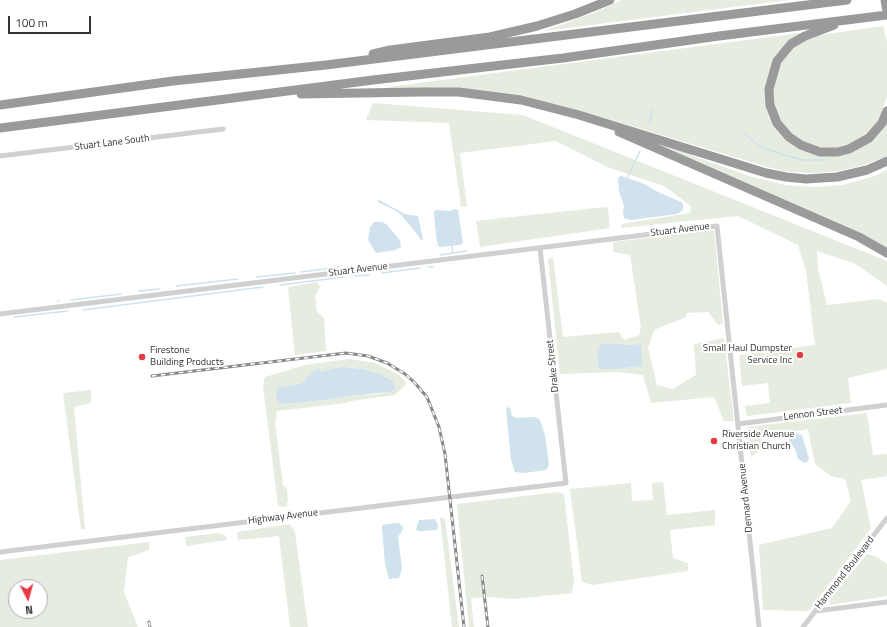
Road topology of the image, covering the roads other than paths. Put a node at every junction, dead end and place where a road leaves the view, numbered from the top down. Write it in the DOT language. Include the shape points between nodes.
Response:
graph roads {
  1 [pos="610,0"];
  2 [pos="847,0"];
  3 [pos="885,0"];
  4 [pos="887,11"];
  5 [pos="887,15"];
  6 [pos="846,20"];
  7 [pos="326,65"];
  8 [pos="278,92"];
  9 [pos="0,105"];
  10 [pos="887,111"];
  11 [pos="579,115"];
  12 [pos="0,128"];
  13 [pos="223,129"];
  14 [pos="0,156"];
  15 [pos="887,161"];
  16 [pos="717,226"];
  17 [pos="540,248"];
  18 [pos="887,253"];
  19 [pos="0,314"];
  20 [pos="887,405"];
  21 [pos="738,424"];
  22 [pos="566,483"];
  23 [pos="887,518"];
  24 [pos="0,552"];
  25 [pos="887,602"];
  26 [pos="816,611"];
  27 [pos="759,627"];
  28 [pos="803,627"];
  1 -- 7 [label="highway" via="537,26 490,37 390,50"];
  2 -- 7 [label="highway"];
  3 -- 4 [label="highway"];
  5 -- 6 [label="highway"];
  6 -- 8 [label="highway" via="563,58"];
  6 -- 10 [label="highway" via="790,44 777,60 769,89 772,113 782,130 795,142 810,150 828,152 849,149 869,138 882,123"];
  7 -- 9 [label="highway" via="173,81"];
  8 -- 11 [label="highway" via="459,92 521,100"];
  8 -- 12 [label="highway"];
  11 -- 15 [label="highway" via="786,177 837,177"];
  11 -- 18 [label="highway" via="859,237"];
  13 -- 14 [label="street, Stuart Lane South"];
  16 -- 17 [label="street, Stuart Avenue"];
  16 -- 21 [label="street, Dennard Avenue"];
  17 -- 19 [label="street, Stuart Avenue"];
  17 -- 22 [label="street, Drake Street"];
  20 -- 21 [label="street, Lennon Street"];
  21 -- 27 [label="street, Dennard Avenue"];
  22 -- 24 [label="street, Highway Avenue"];
  23 -- 26 [label="street, Hammond Boulevard"];
  25 -- 26 [label="street"];
  26 -- 28 [label="street, Hammond Boulevard"];
}
